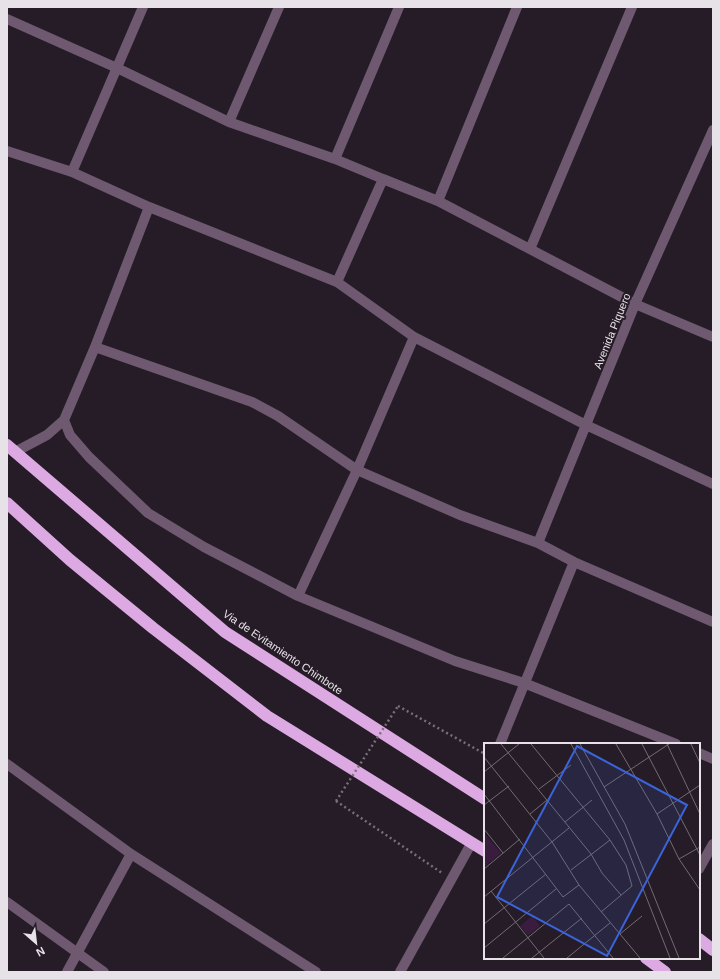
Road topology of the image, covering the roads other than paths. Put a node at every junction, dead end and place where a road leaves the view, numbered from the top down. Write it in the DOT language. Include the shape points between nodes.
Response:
graph roads {
  1 [pos="143,7"];
  2 [pos="279,7"];
  3 [pos="399,7"];
  4 [pos="517,7"];
  5 [pos="632,7"];
  6 [pos="7,19"];
  7 [pos="117,68"];
  8 [pos="229,122"];
  9 [pos="713,130"];
  10 [pos="7,151"];
  11 [pos="335,159"];
  12 [pos="72,172"];
  13 [pos="383,179"];
  14 [pos="438,201"];
  15 [pos="149,208"];
  16 [pos="530,249"];
  17 [pos="336,282"];
  18 [pos="635,304"];
  19 [pos="414,337"];
  20 [pos="713,337"];
  21 [pos="95,347"];
  22 [pos="64,420"];
  23 [pos="586,425"];
  24 [pos="11,449"];
  25 [pos="356,470"];
  26 [pos="713,484"];
  27 [pos="7,503"];
  28 [pos="538,543"];
  29 [pos="574,562"];
  30 [pos="298,596"];
  31 [pos="713,622"];
  32 [pos="524,684"];
  33 [pos="500,743"];
  34 [pos="673,743"];
  35 [pos="700,753"];
  36 [pos="713,759"];
  37 [pos="7,764"];
  38 [pos="484,798"];
  39 [pos="471,844"];
  40 [pos="713,844"];
  41 [pos="484,850"];
  42 [pos="131,854"];
  43 [pos="700,867"];
  44 [pos="7,902"];
  45 [pos="700,940"];
  46 [pos="713,950"];
  47 [pos="77,953"];
  48 [pos="647,959"];
  49 [pos="67,972"];
  50 [pos="104,972"];
  51 [pos="316,972"];
  52 [pos="400,972"];
  53 [pos="665,972"];
  1 -- 7 [label="street"];
  2 -- 8 [label="street"];
  3 -- 11 [label="street"];
  4 -- 14 [label="street"];
  5 -- 16 [label="street"];
  6 -- 7 [label="street"];
  7 -- 8 [label="street"];
  7 -- 12 [label="street"];
  8 -- 11 [label="street"];
  9 -- 18 [label="street, Avenida Piquero"];
  10 -- 12 [label="street"];
  11 -- 13 [label="street"];
  12 -- 15 [label="street"];
  13 -- 14 [label="street"];
  13 -- 17 [label="street"];
  14 -- 16 [label="street"];
  15 -- 17 [label="street"];
  15 -- 21 [label="street"];
  16 -- 18 [label="street"];
  17 -- 19 [label="street"];
  18 -- 20 [label="street"];
  18 -- 23 [label="street, Avenida Piquero"];
  19 -- 23 [label="street"];
  19 -- 25 [label="street"];
  21 -- 22 [label="street"];
  21 -- 25 [label="street" via="252,402 278,416"];
  22 -- 24 [label="street" via="47,435"];
  22 -- 30 [label="street" via="70,435 89,457 148,512 204,547"];
  23 -- 26 [label="street"];
  23 -- 28 [label="street, Avenida Piquero"];
  24 -- 38 [label="highway, Via de Evitamiento Chimbote" via="225,632"];
  25 -- 28 [label="street" via="460,515"];
  25 -- 30 [label="street"];
  27 -- 39 [label="highway" via="70,560 153,628 267,716"];
  28 -- 29 [label="street"];
  29 -- 31 [label="street"];
  29 -- 32 [label="street"];
  30 -- 32 [label="street" via="455,661"];
  32 -- 33 [label="street"];
  32 -- 34 [label="street"];
  35 -- 36 [label="street"];
  37 -- 42 [label="street"];
  39 -- 41 [label="highway"];
  39 -- 52 [label="street"];
  40 -- 43 [label="street"];
  42 -- 47 [label="street"];
  42 -- 51 [label="street"];
  44 -- 47 [label="street"];
  45 -- 46 [label="highway"];
  47 -- 49 [label="street"];
  47 -- 50 [label="street"];
  48 -- 53 [label="highway"];
}
